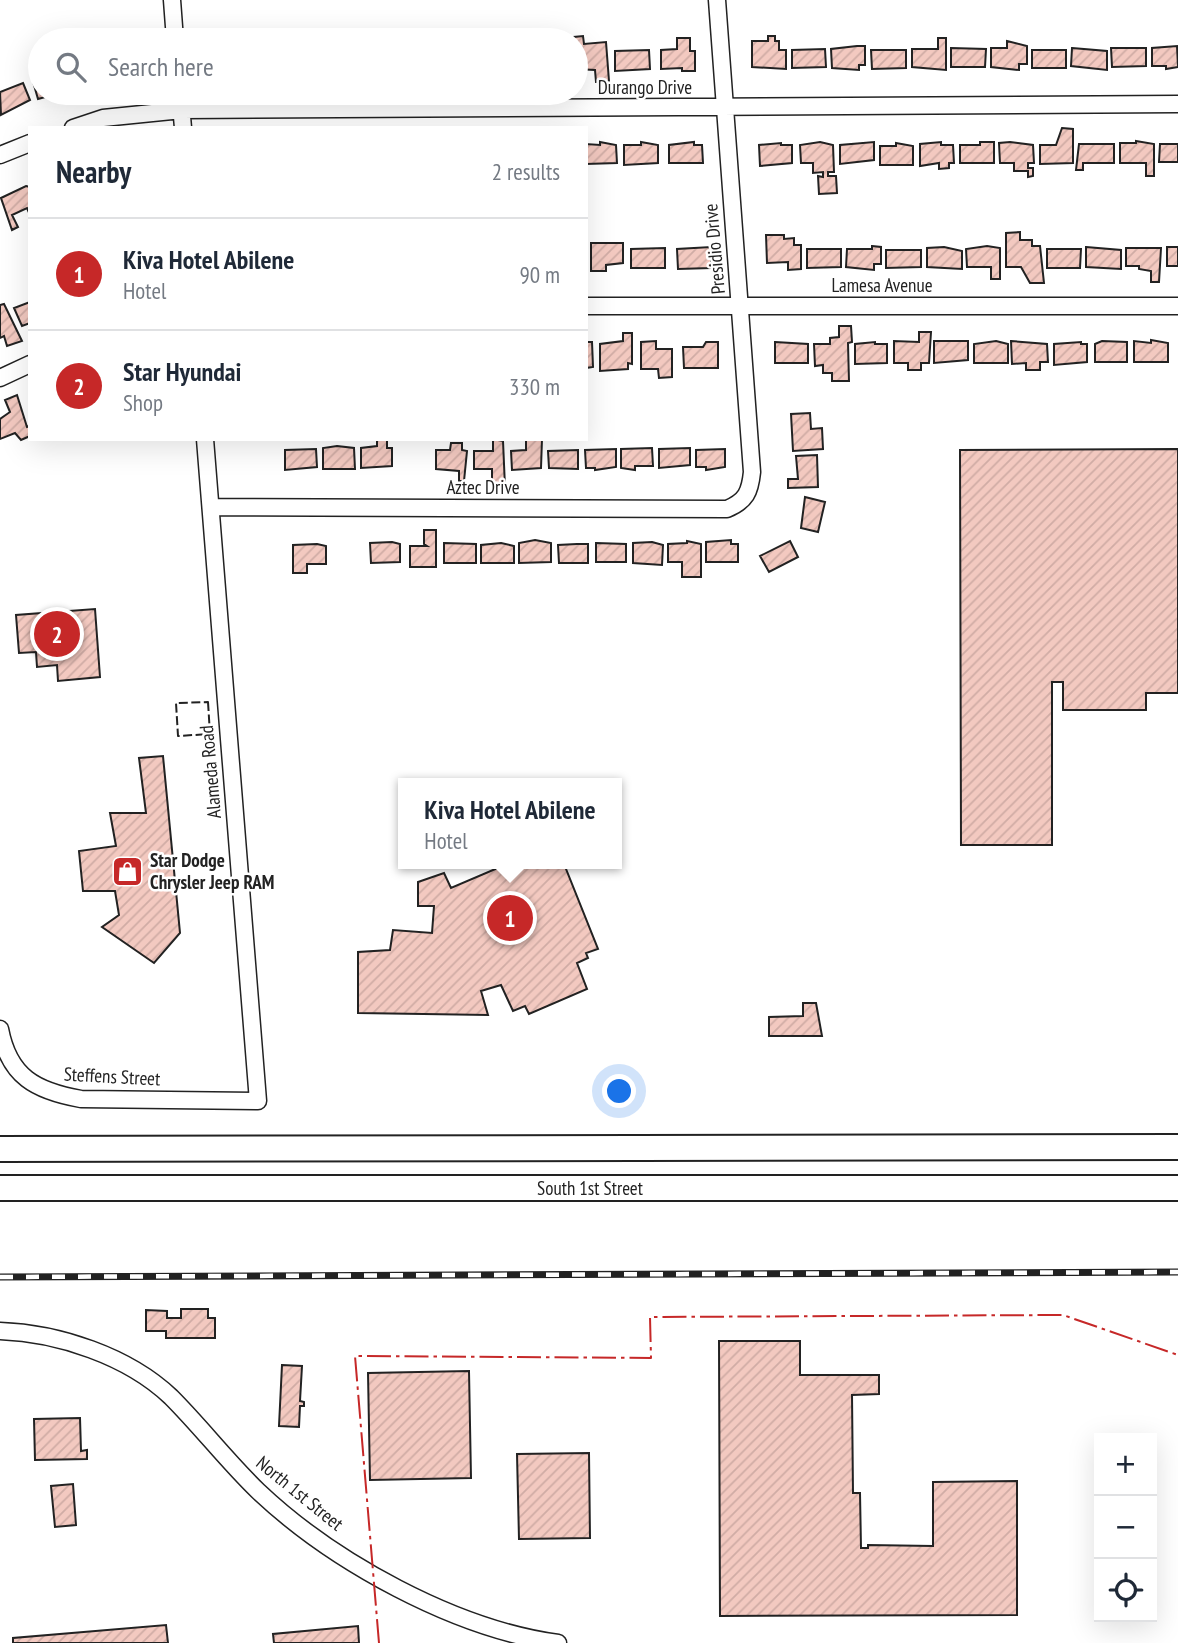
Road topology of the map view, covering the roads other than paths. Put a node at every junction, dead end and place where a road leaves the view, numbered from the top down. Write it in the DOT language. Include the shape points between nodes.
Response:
graph roads {
  1 [pos="172,0"];
  2 [pos="717,0"];
  3 [pos="175,28"];
  4 [pos="1178,104"];
  5 [pos="181,105"];
  6 [pos="724,108"];
  7 [pos="182,110"];
  8 [pos="79,126"];
  9 [pos="183,126"];
  10 [pos="28,144"];
  11 [pos="0,155"];
  12 [pos="740,305"];
  13 [pos="588,306"];
  14 [pos="1178,306"];
  15 [pos="28,365"];
  16 [pos="0,378"];
  17 [pos="205,441"];
  18 [pos="750,494"];
  19 [pos="211,507"];
  20 [pos="0,1029"];
  21 [pos="258,1101"];
  22 [pos="0,1137"];
  23 [pos="1178,1147"];
  24 [pos="799,1148"];
  25 [pos="0,1149"];
  26 [pos="32,1149"];
  27 [pos="0,1180"];
  28 [pos="65,1187"];
  29 [pos="0,1188"];
  30 [pos="1178,1188"];
  31 [pos="801,1189"];
  32 [pos="0,1331"];
  33 [pos="519,1640"];
  34 [pos="558,1643"];
  1 -- 3 [label="street"];
  2 -- 6 [label="street, Presidio Drive"];
  4 -- 6 [label="street, Durango Drive"];
  5 -- 7 [label="street"];
  6 -- 7 [label="street, Durango Drive"];
  6 -- 12 [label="street, Presidio Drive"];
  7 -- 8 [label="street, Durango Drive" via="103,118"];
  7 -- 9 [label="street"];
  10 -- 11 [label="street"];
  12 -- 13 [label="street, Lamesa Avenue"];
  12 -- 14 [label="street, Lamesa Avenue"];
  12 -- 18 [label="street, Presidio Drive"];
  15 -- 16 [label="street"];
  17 -- 19 [label="street, Alameda Road"];
  18 -- 19 [label="street, Aztec Drive" via="727,509"];
  19 -- 21 [label="street, Alameda Road"];
  20 -- 21 [label="street, Steffens Street" via="10,1062 29,1082 52,1094 81,1099"];
  22 -- 26 [label="highway"];
  23 -- 24 [label="highway, South 1st Street"];
  24 -- 26 [label="highway, South 1st Street"];
  24 -- 31 [label="highway"];
  25 -- 26 [label="highway, South 1st Street"];
  27 -- 28 [label="highway"];
  28 -- 29 [label="highway, South 1st Street"];
  28 -- 31 [label="highway, South 1st Street"];
  30 -- 31 [label="highway, South 1st Street"];
  32 -- 33 [label="street, North 1st Street" via="65,1340 132,1369 169,1395 259,1492 341,1553 410,1595"];
  33 -- 34 [label="street, North 1st Street"];
}
